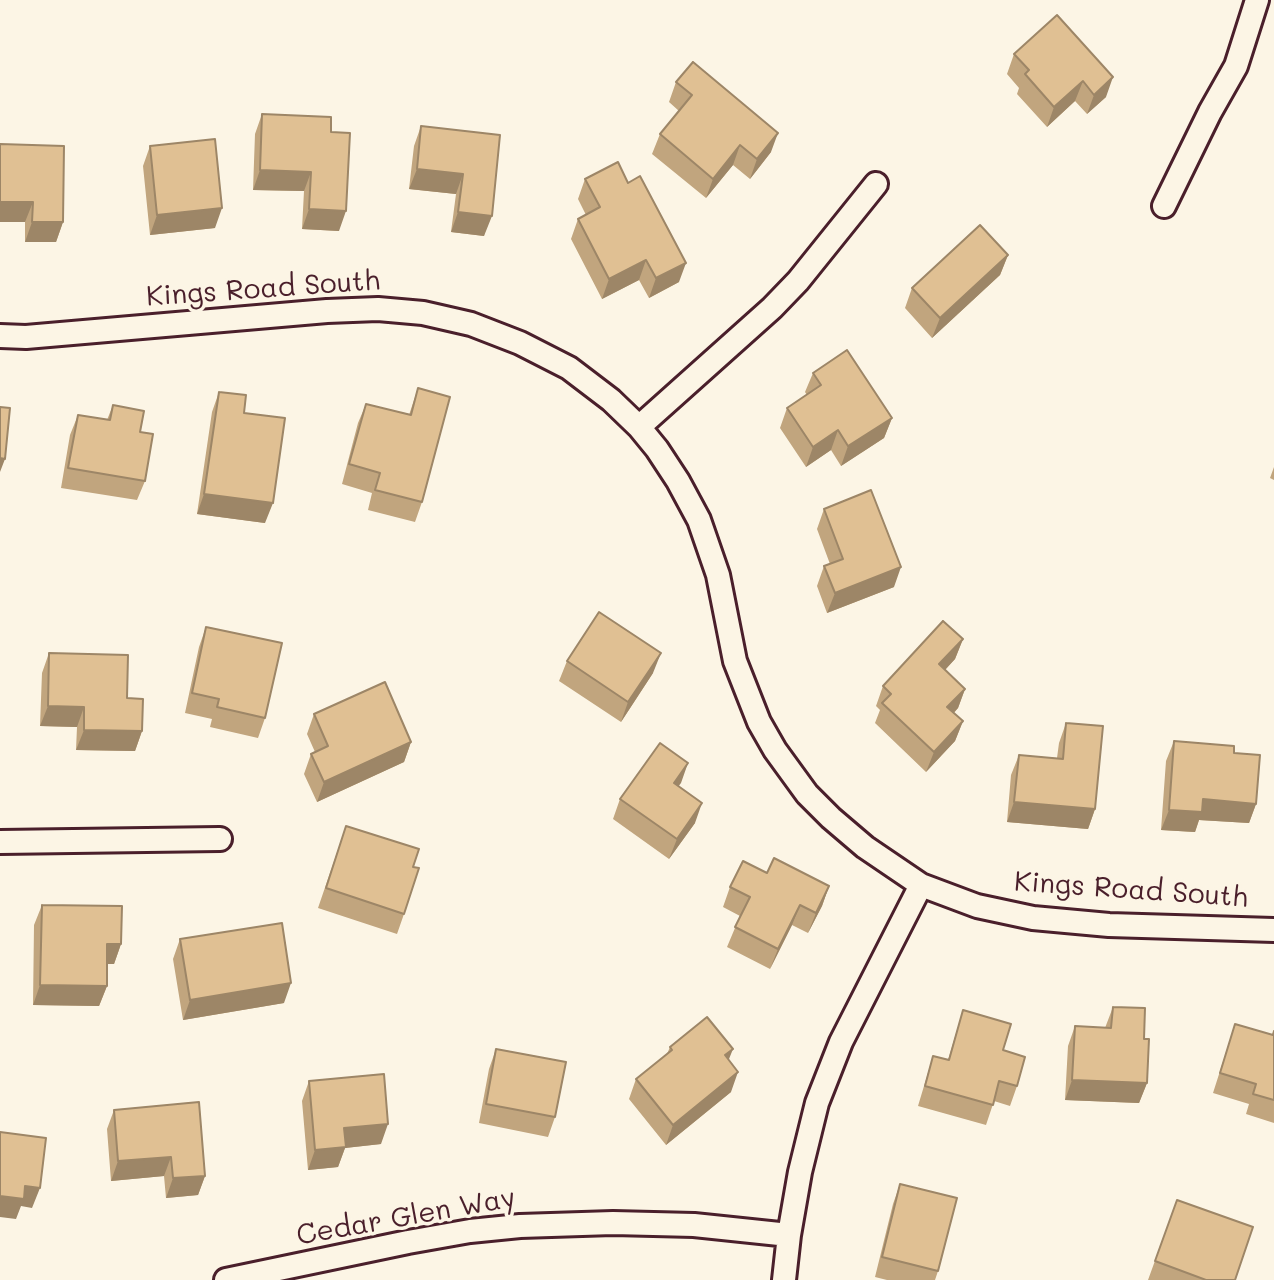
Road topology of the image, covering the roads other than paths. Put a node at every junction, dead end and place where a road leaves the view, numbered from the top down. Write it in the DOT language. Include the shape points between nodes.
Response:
graph roads {
  1 [pos="1257,0"];
  2 [pos="876,184"];
  3 [pos="1164,206"];
  4 [pos="0,336"];
  5 [pos="639,427"];
  6 [pos="220,839"];
  7 [pos="0,842"];
  8 [pos="921,885"];
  9 [pos="1274,930"];
  10 [pos="789,1235"];
  11 [pos="226,1280"];
  12 [pos="784,1280"];
  1 -- 3 [label="street" via="1236,66"];
  2 -- 5 [label="street" via="772,308"];
  4 -- 5 [label="street, Kings Road South" via="327,311 423,313 471,324 569,368"];
  5 -- 8 [label="street, Kings Road South" via="699,520 718,575 735,661 775,750 831,818"];
  6 -- 7 [label="street"];
  8 -- 9 [label="street, Kings Road South" via="977,906 1033,918"];
  8 -- 10 [label="street" via="841,1042 817,1103"];
  10 -- 11 [label="street, Cedar Glen Way" via="694,1225 520,1226 408,1242"];
  10 -- 12 [label="street"];
}
